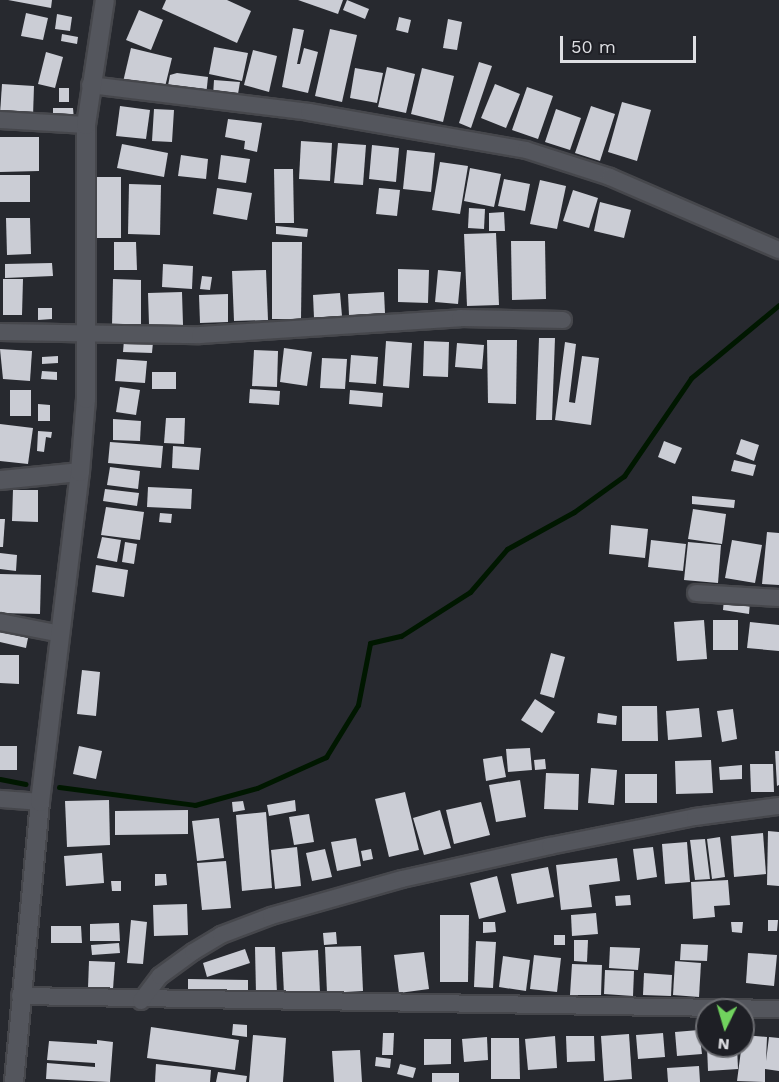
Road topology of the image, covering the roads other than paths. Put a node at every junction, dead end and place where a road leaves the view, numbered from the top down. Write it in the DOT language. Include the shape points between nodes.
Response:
graph roads {
  1 [pos="105,0"];
  2 [pos="90,85"];
  3 [pos="0,120"];
  4 [pos="86,124"];
  5 [pos="779,250"];
  6 [pos="563,320"];
  7 [pos="0,332"];
  8 [pos="83,332"];
  9 [pos="80,472"];
  10 [pos="0,480"];
  11 [pos="696,593"];
  12 [pos="779,598"];
  13 [pos="0,622"];
  14 [pos="61,634"];
  15 [pos="0,799"];
  16 [pos="40,802"];
  17 [pos="779,806"];
  18 [pos="20,996"];
  19 [pos="141,1001"];
  20 [pos="779,1009"];
  21 [pos="14,1082"];
  1 -- 2 [label="main road"];
  2 -- 4 [label="main road"];
  2 -- 5 [label="street" via="309,112 526,150 610,177"];
  3 -- 4 [label="street"];
  4 -- 8 [label="main road"];
  6 -- 8 [label="street" via="460,318 200,335"];
  7 -- 8 [label="street"];
  8 -- 9 [label="main road" via="86,399"];
  9 -- 10 [label="main road"];
  9 -- 14 [label="main road"];
  11 -- 12 [label="street"];
  13 -- 14 [label="street"];
  14 -- 16 [label="main road"];
  15 -- 16 [label="street"];
  16 -- 18 [label="main road"];
  17 -- 19 [label="street" via="695,817 482,861 271,916 221,935 193,952 160,976"];
  18 -- 19 [label="street"];
  18 -- 21 [label="main road"];
  19 -- 20 [label="street"];
}
